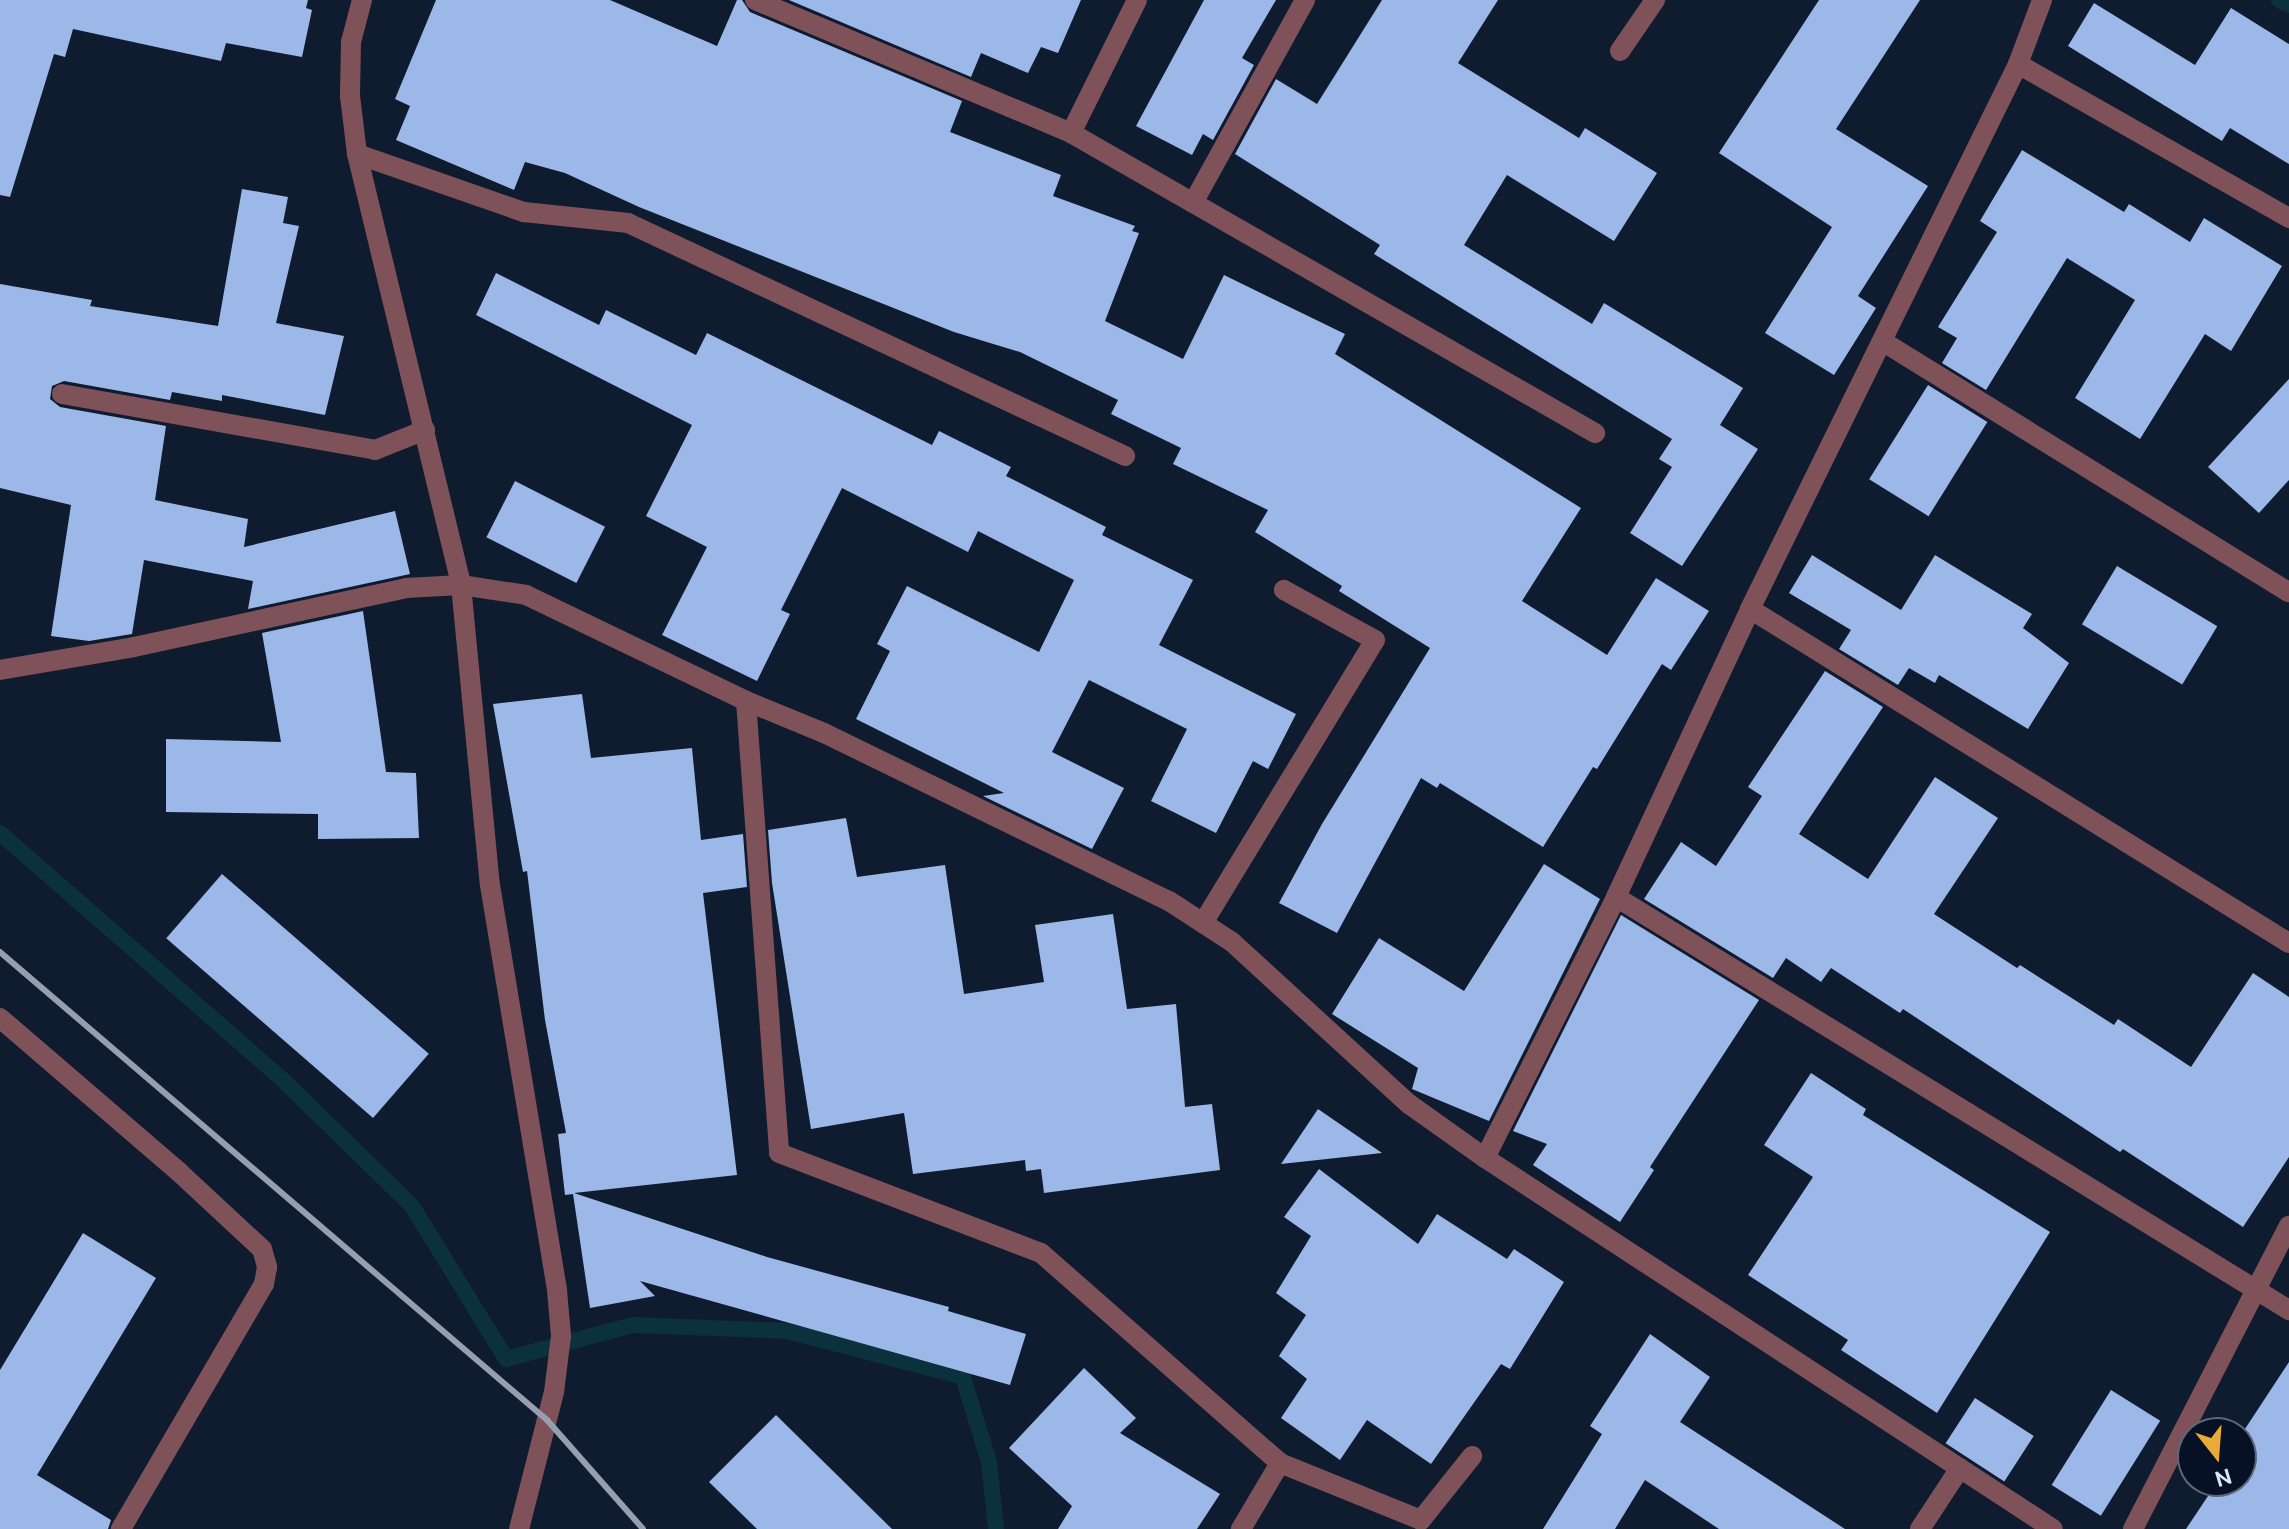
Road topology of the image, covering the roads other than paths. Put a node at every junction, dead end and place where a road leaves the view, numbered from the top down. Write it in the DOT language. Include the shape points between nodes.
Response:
graph roads {
  1 [pos="362,0"];
  2 [pos="755,0"];
  3 [pos="1137,0"];
  4 [pos="1305,0"];
  5 [pos="1655,0"];
  6 [pos="2042,0"];
  7 [pos="1620,51"];
  8 [pos="2018,64"];
  9 [pos="1071,133"];
  10 [pos="357,154"];
  11 [pos="1193,203"];
  12 [pos="2289,218"];
  13 [pos="1882,341"];
  14 [pos="62,394"];
  15 [pos="425,430"];
  16 [pos="1595,433"];
  17 [pos="1125,456"];
  18 [pos="461,585"];
  19 [pos="1284,590"];
  20 [pos="2289,592"];
  21 [pos="1750,609"];
  22 [pos="0,670"];
  23 [pos="746,701"];
  24 [pos="1616,897"];
  25 [pos="1203,923"];
  26 [pos="2289,943"];
  27 [pos="0,1018"];
  28 [pos="1485,1158"];
  29 [pos="2289,1226"];
  30 [pos="2258,1291"];
  31 [pos="2289,1310"];
  32 [pos="1472,1456"];
  33 [pos="1280,1463"];
  34 [pos="1960,1468"];
  35 [pos="121,1529"];
  36 [pos="519,1529"];
  37 [pos="1241,1529"];
  38 [pos="1920,1529"];
  39 [pos="2053,1529"];
  40 [pos="2133,1529"];
  1 -- 10 [label="street" via="351,42"];
  2 -- 9 [label="street"];
  3 -- 9 [label="street"];
  4 -- 11 [label="street"];
  5 -- 7 [label="street"];
  6 -- 8 [label="street"];
  8 -- 12 [label="street"];
  8 -- 13 [label="street"];
  9 -- 11 [label="street"];
  10 -- 15 [label="street"];
  10 -- 17 [label="street" via="524,212 628,223"];
  11 -- 16 [label="street"];
  13 -- 20 [label="street"];
  13 -- 21 [label="street"];
  14 -- 15 [label="street" via="375,450"];
  15 -- 18 [label="street"];
  18 -- 22 [label="street" via="406,588"];
  18 -- 23 [label="street" via="526,595"];
  18 -- 36 [label="street" via="490,885 552,1253 561,1336 554,1392"];
  19 -- 25 [label="street" via="1375,640"];
  21 -- 24 [label="street"];
  21 -- 26 [label="street"];
  23 -- 25 [label="street" via="824,733 1169,901"];
  23 -- 33 [label="street" via="779,1153 1041,1253"];
  24 -- 28 [label="street"];
  24 -- 30 [label="street"];
  25 -- 28 [label="street" via="1232,942 1409,1104"];
  27 -- 35 [label="street" via="262,1249 267,1267 264,1284"];
  28 -- 34 [label="street"];
  29 -- 30 [label="street"];
  30 -- 31 [label="street"];
  30 -- 40 [label="street"];
  32 -- 33 [label="street" via="1421,1520"];
  33 -- 37 [label="street"];
  34 -- 38 [label="street"];
  34 -- 39 [label="street"];
}
